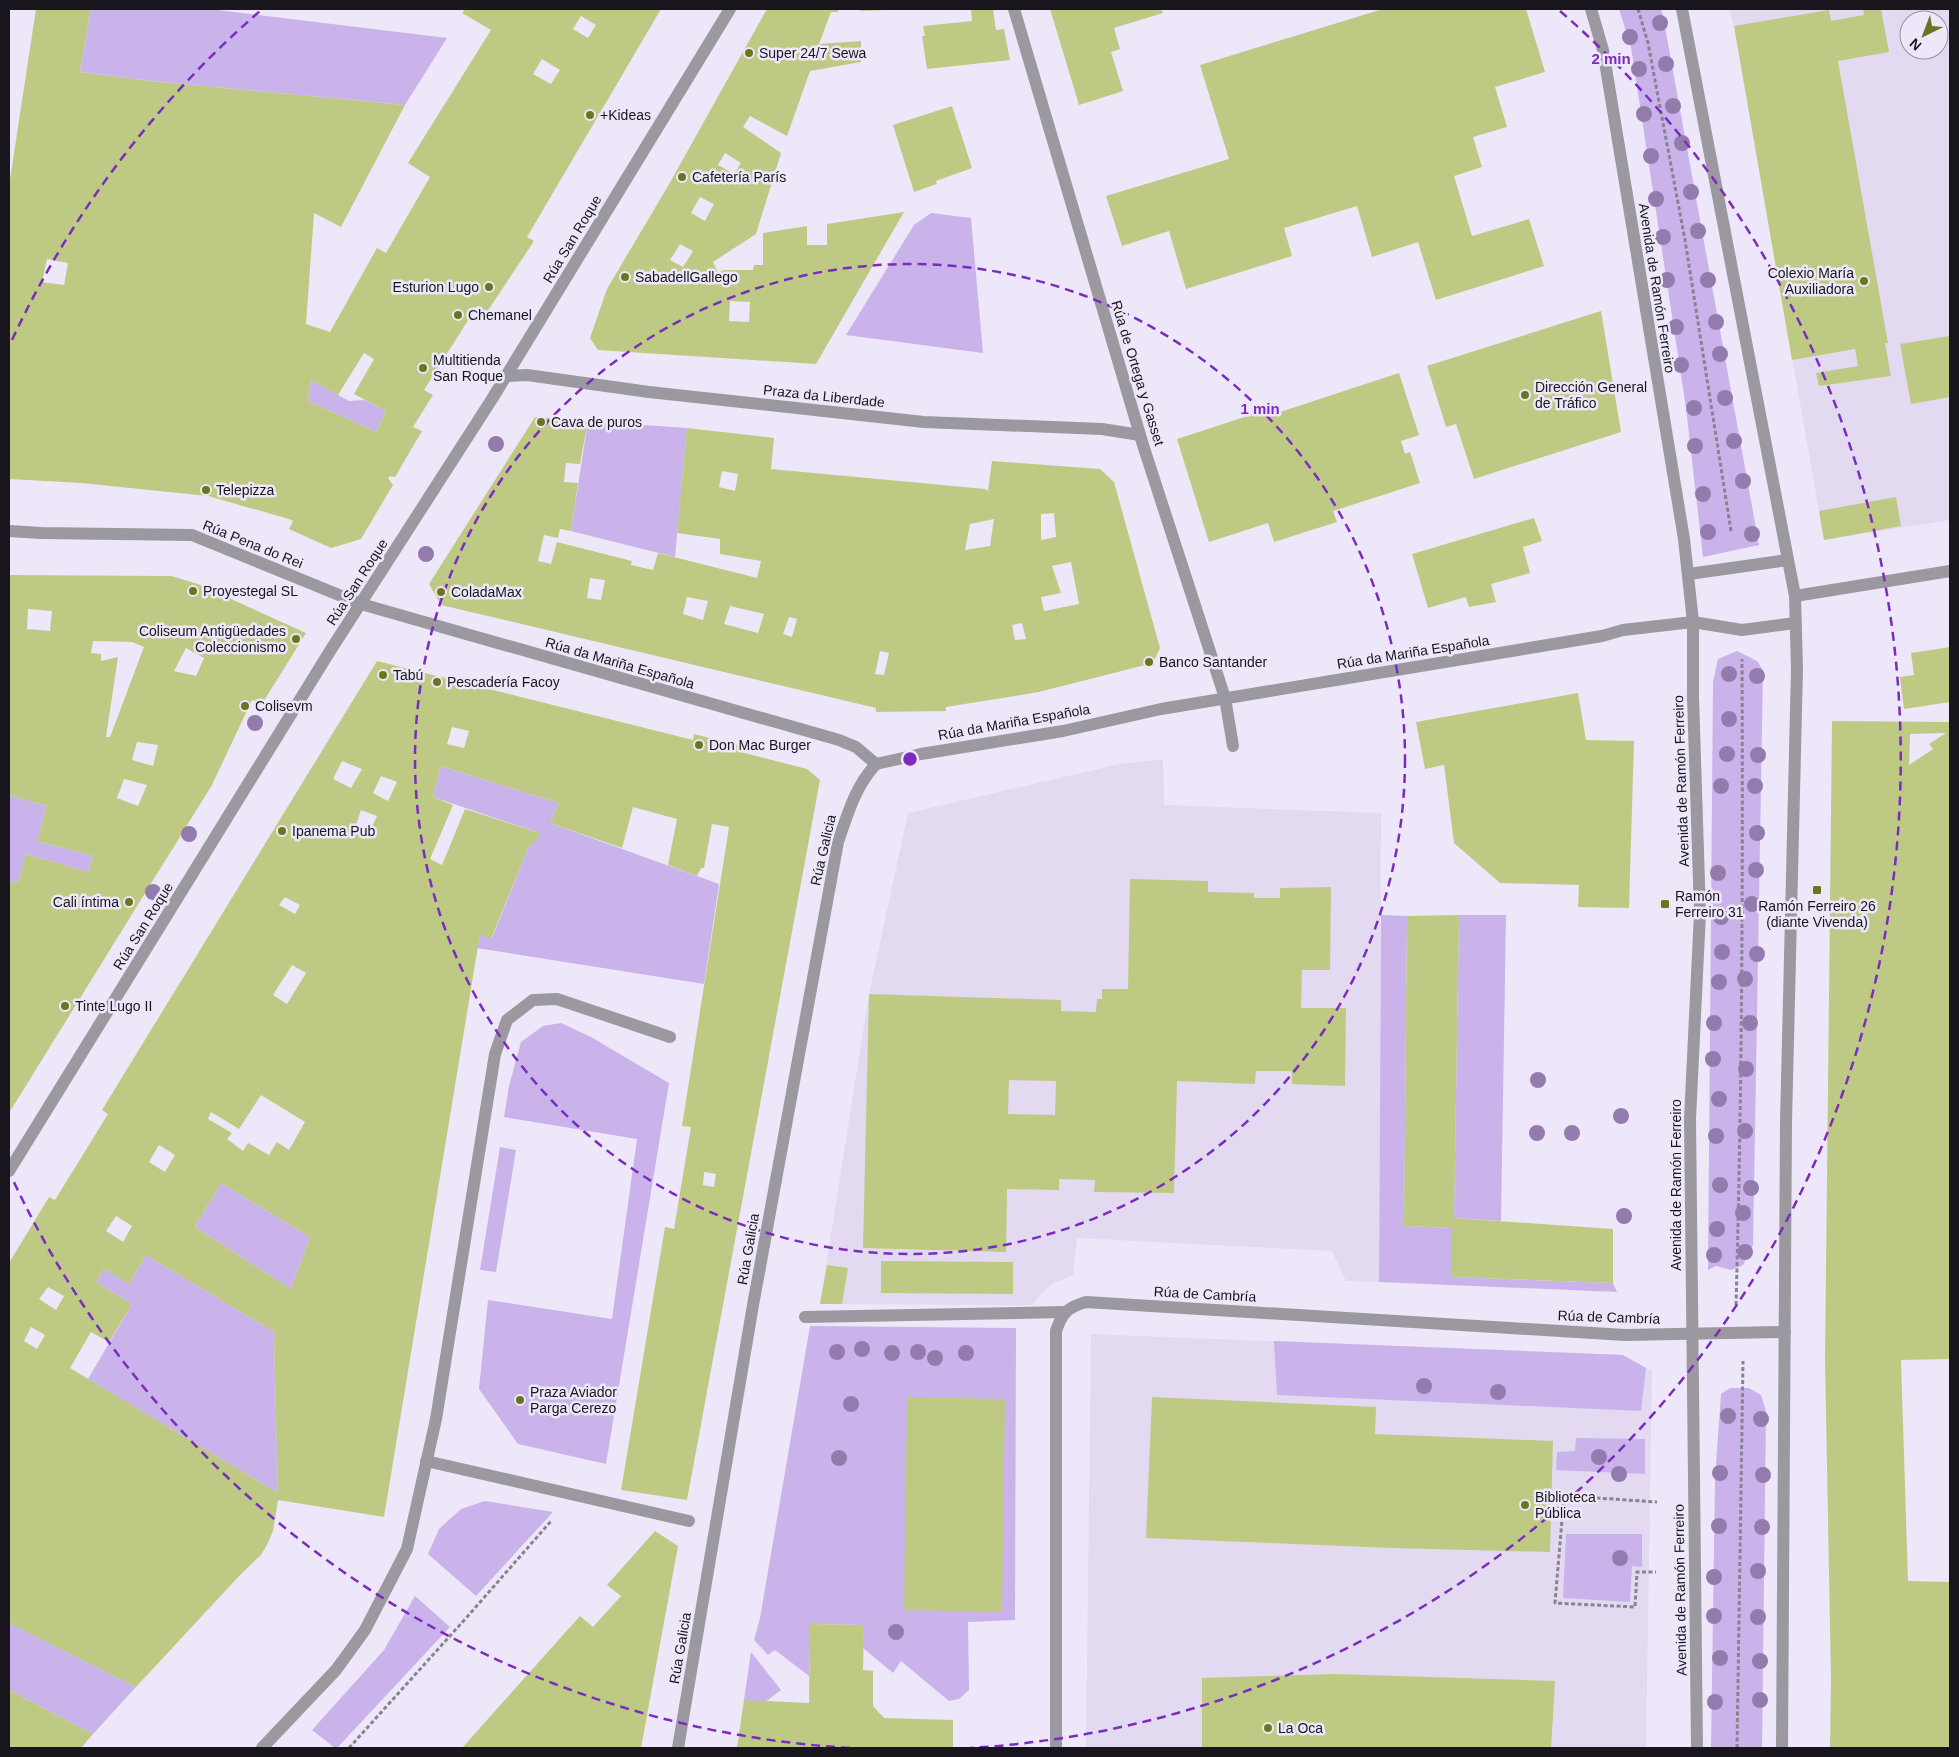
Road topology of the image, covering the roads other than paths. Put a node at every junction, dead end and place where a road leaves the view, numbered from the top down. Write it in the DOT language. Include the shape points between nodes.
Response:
graph roads {
  1 [pos="730,9"];
  2 [pos="1014,9"];
  3 [pos="1591,9"];
  4 [pos="1682,9"];
  5 [pos="506,376"];
  6 [pos="1140,435"];
  7 [pos="9,531"];
  8 [pos="1788,560"];
  9 [pos="1950,571"];
  10 [pos="1689,574"];
  11 [pos="1795,596"];
  12 [pos="360,604"];
  13 [pos="1693,622"];
  14 [pos="1796,623"];
  15 [pos="1225,698"];
  16 [pos="1233,746"];
  17 [pos="876,764"];
  18 [pos="670,1037"];
  19 [pos="9,1171"];
  20 [pos="1065,1312"];
  21 [pos="805,1317"];
  22 [pos="1784,1332"];
  23 [pos="1691,1333"];
  24 [pos="426,1461"];
  25 [pos="689,1521"];
  26 [pos="262,1748"];
  27 [pos="678,1748"];
  28 [pos="1056,1748"];
  29 [pos="1697,1748"];
  30 [pos="1782,1748"];
  1 -- 5 [label="street, Rúa San Roque"];
  2 -- 6 [label="street, Rúa de Ortega y Gasset"];
  3 -- 10 [label="street, Avenida de Ramón Ferreiro" via="1603,50"];
  4 -- 8 [label="street"];
  5 -- 6 [label="street, Praza da Liberdade" via="528,375 649,392 924,422 1102,429"];
  5 -- 12 [label="street, Rúa San Roque"];
  6 -- 15 [label="street, Rúa de Ortega y Gasset"];
  7 -- 12 [label="street, Rúa Pena do Rei" via="192,535"];
  8 -- 10 [label="street"];
  8 -- 11 [label="street"];
  9 -- 11 [label="street"];
  10 -- 13 [label="street, Avenida de Ramón Ferreiro"];
  11 -- 14 [label="street"];
  12 -- 17 [label="street, Rúa da Mariña Española" via="838,740 856,747"];
  12 -- 19 [label="street, Rúa San Roque"];
  13 -- 14 [label="street" via="1742,630"];
  13 -- 15 [label="street, Rúa da Mariña Española" via="1623,630"];
  13 -- 23 [label="street, Avenida de Ramón Ferreiro" via="1700,913 1690,1119"];
  14 -- 22 [label="street"];
  15 -- 16 [label="street, Rúa de Ortega y Gasset"];
  15 -- 17 [label="street, Rúa da Mariña Española"];
  17 -- 27 [label="street, Rúa Galicia" via="864,776 853,797 838,842 753,1305"];
  18 -- 24 [label="street" via="556,999 533,1000 507,1020 495,1054 436,1419"];
  20 -- 21 [label="street"];
  20 -- 23 [label="street, Rúa de Cambría" via="1086,1302 1625,1335"];
  20 -- 28 [label="street" via="1056,1331"];
  22 -- 23 [label="street, Rúa de Cambría"];
  22 -- 30 [label="street"];
  23 -- 29 [label="street, Avenida de Ramón Ferreiro"];
  24 -- 25 [label="street"];
  24 -- 26 [label="street" via="407,1549 365,1630 336,1670"];
}
